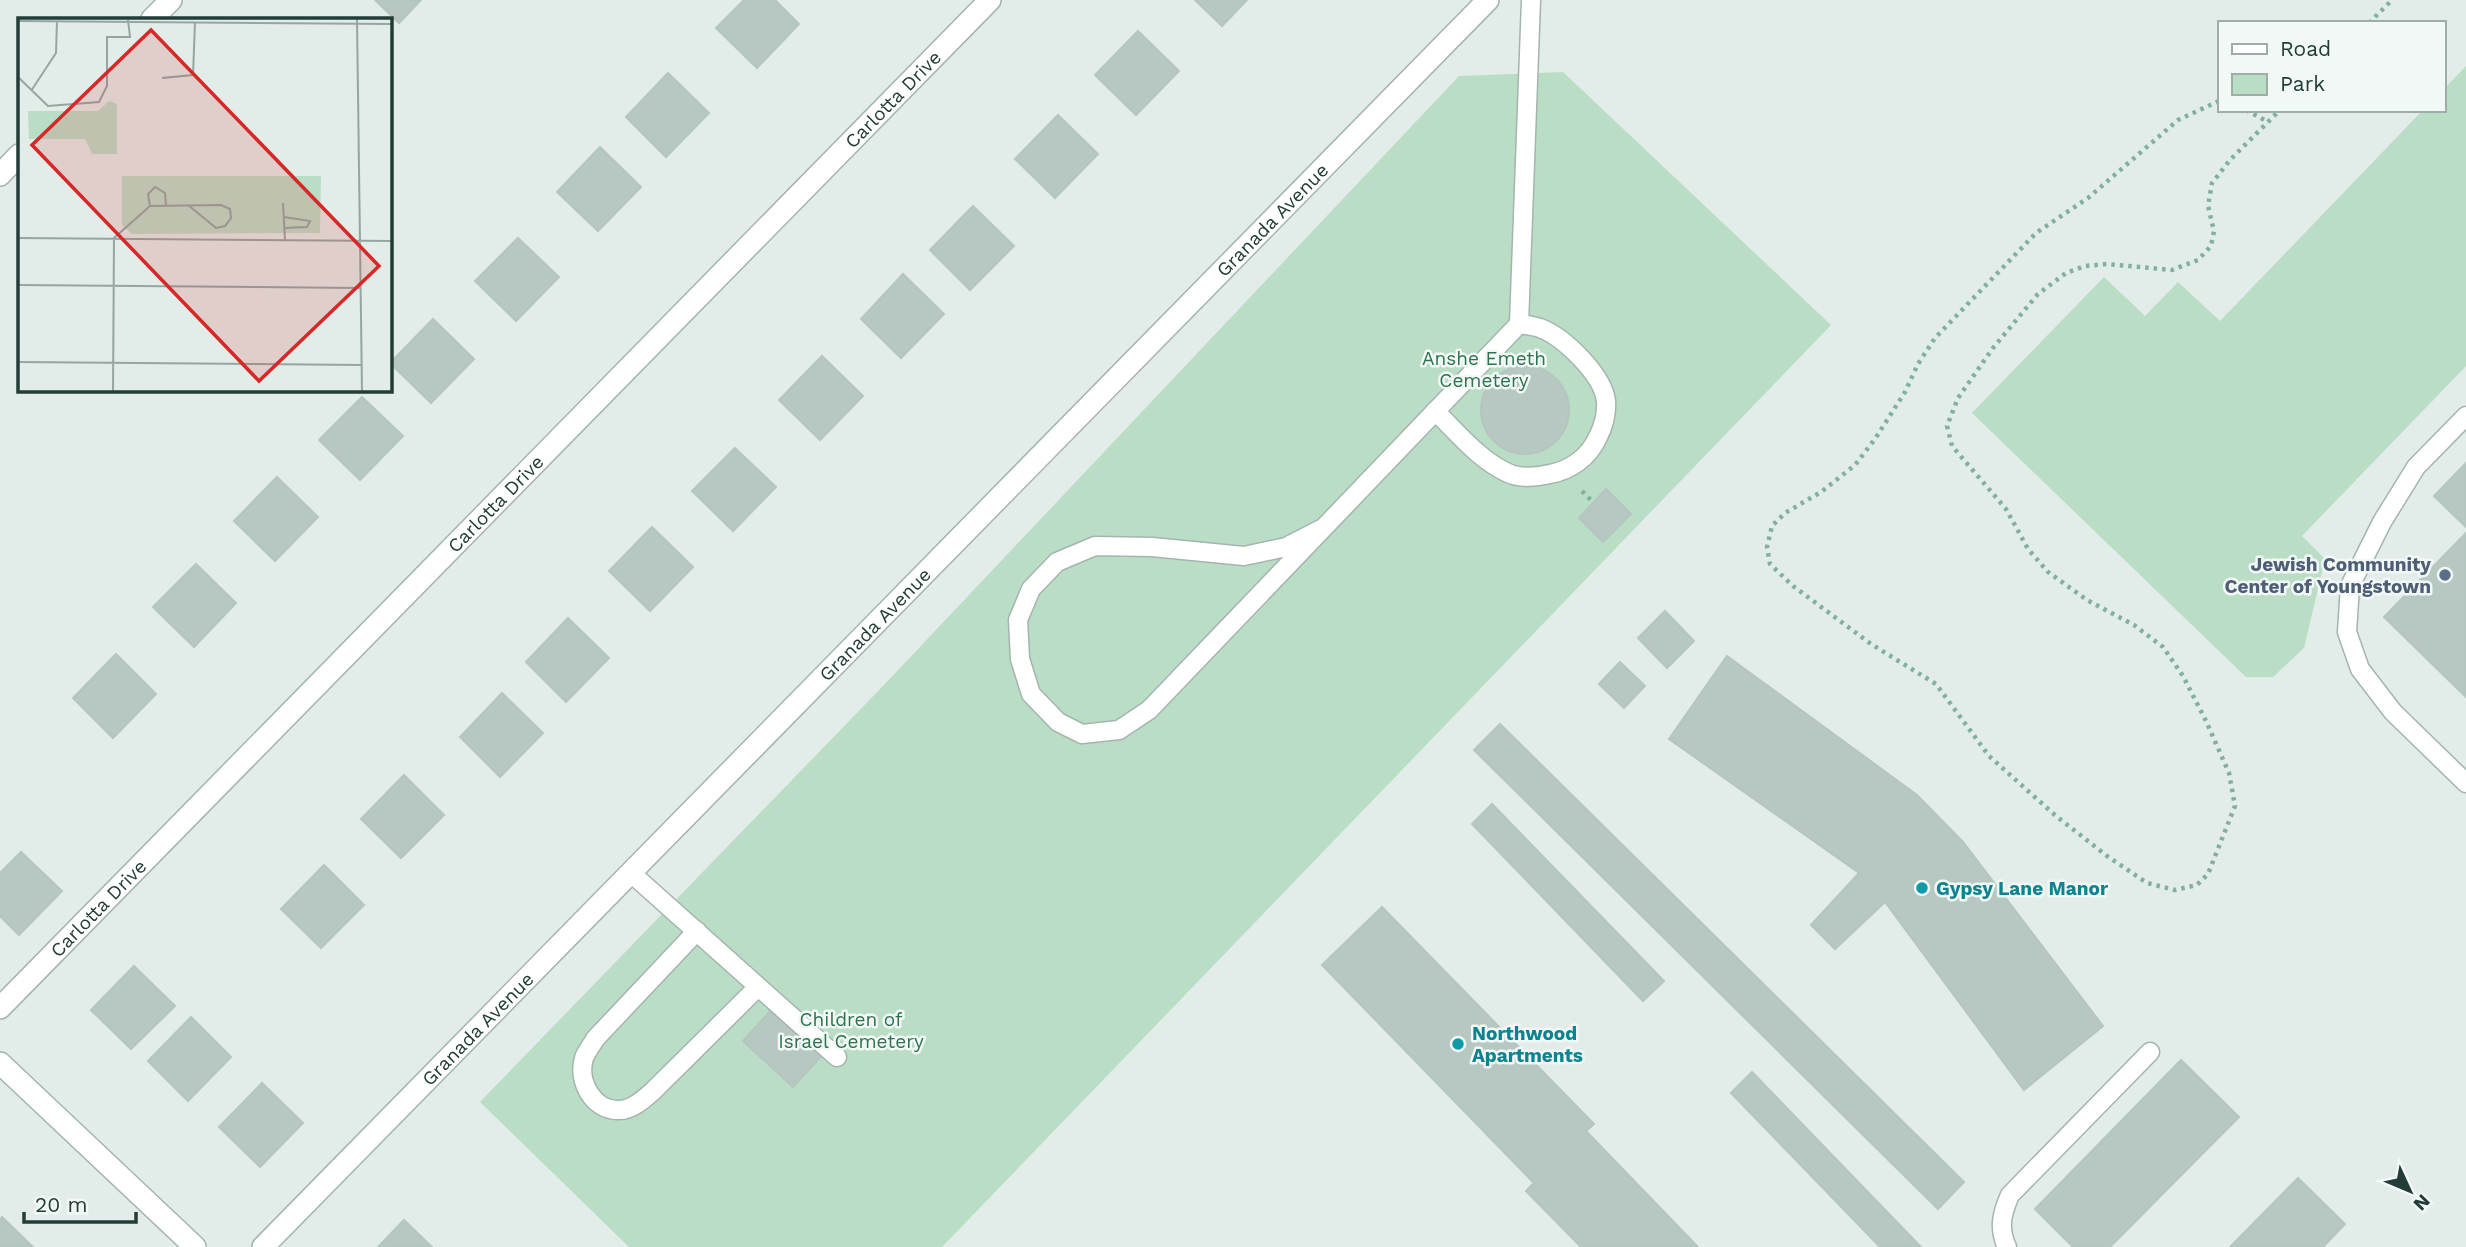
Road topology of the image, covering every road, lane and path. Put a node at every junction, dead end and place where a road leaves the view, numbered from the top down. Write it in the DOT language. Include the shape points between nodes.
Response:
graph roads {
  1 [pos="171,0"];
  2 [pos="990,0"];
  3 [pos="1488,0"];
  4 [pos="1531,0"];
  5 [pos="2392,0"];
  6 [pos="153,18"];
  7 [pos="2371,21"];
  8 [pos="2218,101"];
  9 [pos="2250,112"];
  10 [pos="2278,112"];
  11 [pos="2269,122"];
  12 [pos="18,156"];
  13 [pos="0,175"];
  14 [pos="1519,324"];
  15 [pos="1435,411"];
  16 [pos="2466,416"];
  17 [pos="1321,529"];
  18 [pos="2466,783"];
  19 [pos="631,873"];
  20 [pos="696,931"];
  21 [pos="758,987"];
  22 [pos="0,1008"];
  23 [pos="2150,1052"];
  24 [pos="837,1057"];
  25 [pos="0,1063"];
  26 [pos="195,1247"];
  27 [pos="263,1247"];
  28 [pos="2007,1247"];
  1 -- 6 [label="street"];
  2 -- 22 [label="street, Carlotta Drive"];
  3 -- 19 [label="street, Granada Avenue"];
  4 -- 14 [label="lane"];
  5 -- 7 [label="path"];
  8 -- 11 [label="path" via="2178,120 2088,198 2036,233 1934,338 1905,392 1855,465 1785,513 1772,526 1767,547 1770,564 1793,586 1871,644 1936,684 1989,756 2056,816 2147,883 2175,890 2197,885 2208,874 2235,806 2229,773 2206,721 2163,647 2048,572 2028,549 2006,509 1952,446 1948,426 1958,398 1993,348 2038,294 2066,273 2107,264 2172,270 2198,260 2211,246 2214,231 2208,206 2212,183"];
  9 -- 11 [label="path"];
  10 -- 11 [label="path"];
  12 -- 13 [label="street"];
  14 -- 15 [label="lane"];
  14 -- 15 [label="lane" via="1558,338 1595,376 1606,399 1605,422 1594,446 1559,472 1532,478 1510,474 1485,458"];
  15 -- 17 [label="lane"];
  16 -- 18 [label="lane" via="2416,467 2382,522 2350,586 2347,632 2360,669 2393,712"];
  17 -- 17 [label="lane" via="1149,710 1119,730 1083,734 1058,722 1031,694 1020,659 1018,620 1031,589 1057,562 1095,546 1244,556 1286,547"];
  19 -- 20 [label="lane"];
  19 -- 27 [label="street, Granada Avenue"];
  20 -- 21 [label="lane"];
  20 -- 21 [label="lane" via="595,1039 584,1058 583,1077 595,1101 620,1110 637,1104"];
  21 -- 24 [label="lane"];
  23 -- 28 [label="lane" via="2010,1195 2001,1215"];
  25 -- 26 [label="street"];
}
